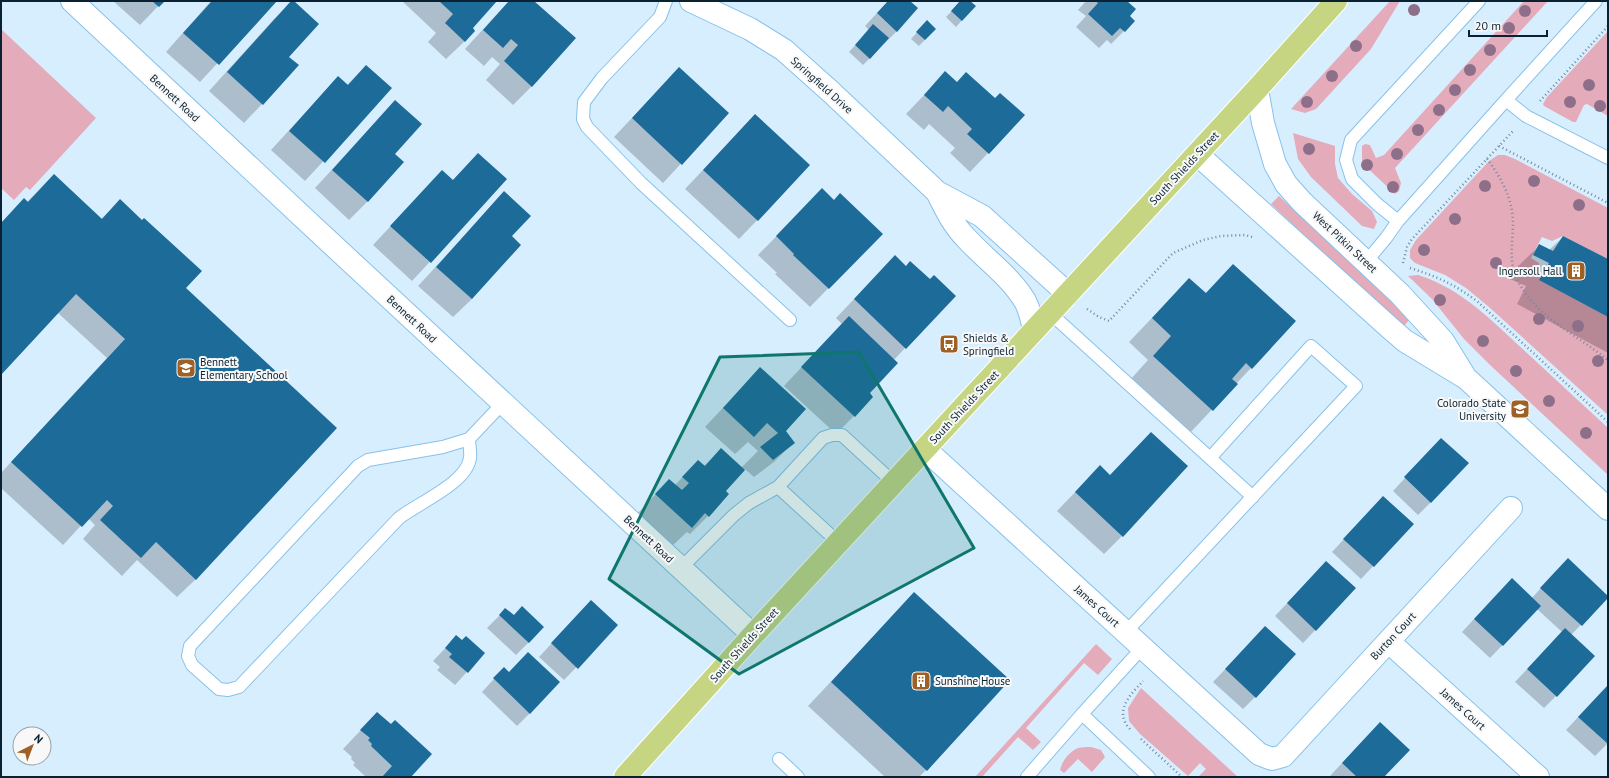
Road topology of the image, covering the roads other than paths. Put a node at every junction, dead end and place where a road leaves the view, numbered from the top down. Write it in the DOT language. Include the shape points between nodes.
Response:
graph roads {
  1 [pos="72,1"];
  2 [pos="666,1"];
  3 [pos="691,1"];
  4 [pos="1336,1"];
  5 [pos="1479,1"];
  6 [pos="1596,1"];
  7 [pos="1257,89"];
  8 [pos="1506,100"];
  9 [pos="1197,154"];
  10 [pos="1608,158"];
  11 [pos="937,192"];
  12 [pos="1398,222"];
  13 [pos="1366,262"];
  14 [pos="1068,294"];
  15 [pos="1050,313"];
  16 [pos="790,320"];
  17 [pos="1034,330"];
  18 [pos="1466,378"];
  19 [pos="503,403"];
  20 [pos="469,439"];
  21 [pos="925,449"];
  22 [pos="1211,457"];
  23 [pos="894,482"];
  24 [pos="778,487"];
  25 [pos="1253,496"];
  26 [pos="1511,508"];
  27 [pos="1608,509"];
  28 [pos="838,542"];
  29 [pos="681,568"];
  30 [pos="1126,632"];
  31 [pos="753,635"];
  32 [pos="1389,642"];
  33 [pos="1142,648"];
  34 [pos="1082,714"];
  35 [pos="779,759"];
  36 [pos="1272,759"];
  37 [pos="625,777"];
  38 [pos="798,777"];
  39 [pos="1028,777"];
  40 [pos="1149,777"];
  41 [pos="1538,777"];
  1 -- 19 [label="street, Bennett Road"];
  2 -- 16 [label="lane" via="660,17 588,96 584,102 583,118 587,127 641,182"];
  3 -- 11 [label="street, Springfield Drive" via="750,29 784,50"];
  4 -- 7 [label="main road, South Shields Street"];
  5 -- 12 [label="lane" via="1351,140 1346,160 1352,179"];
  6 -- 8 [label="lane"];
  7 -- 9 [label="main road, South Shields Street"];
  7 -- 13 [label="street, West Pitkin Street" via="1263,123 1275,164 1286,184"];
  8 -- 10 [label="lane" via="1526,116"];
  8 -- 12 [label="lane"];
  9 -- 14 [label="main road, South Shields Street"];
  9 -- 18 [label="street, West Pitkin Street" via="1405,341"];
  11 -- 14 [label="street, Springfield Drive" via="982,216"];
  11 -- 17 [label="street, Springfield Drive" via="948,214 965,238 1012,283 1024,300"];
  12 -- 13 [label="lane"];
  13 -- 18 [label="street, West Pitkin Street" via="1400,294 1443,341"];
  14 -- 15 [label="main road, South Shields Street"];
  15 -- 17 [label="main road, South Shields Street"];
  15 -- 22 [label="lane"];
  17 -- 21 [label="main road, South Shields Street"];
  18 -- 27 [label="street, West Pitkin Street"];
  19 -- 20 [label="lane"];
  19 -- 29 [label="street, Bennett Road"];
  20 -- 20 [label="lane" via="443,447 368,460 358,466 190,646 188,656 192,665 218,689 239,687 399,518 411,508 450,486 465,470 470,459"];
  21 -- 23 [label="main road, South Shields Street"];
  21 -- 30 [label="street, James Court"];
  22 -- 25 [label="lane"];
  22 -- 25 [label="lane" via="1311,346 1356,386"];
  23 -- 24 [label="lane" via="842,435 832,435 823,438"];
  23 -- 28 [label="main road, South Shields Street"];
  24 -- 28 [label="lane"];
  24 -- 29 [label="lane" via="749,503 734,515"];
  25 -- 30 [label="lane"];
  26 -- 32 [label="street, Burton Court"];
  28 -- 31 [label="main road, South Shields Street"];
  29 -- 31 [label="street, Bennett Road"];
  30 -- 33 [label="street, James Court"];
  31 -- 37 [label="main road, South Shields Street"];
  32 -- 36 [label="street, Burton Court" via="1283,756"];
  32 -- 41 [label="street, James Court"];
  33 -- 34 [label="lane"];
  33 -- 36 [label="street, James Court" via="1259,754"];
  34 -- 39 [label="lane"];
  34 -- 40 [label="lane"];
  35 -- 38 [label="lane"];
}
